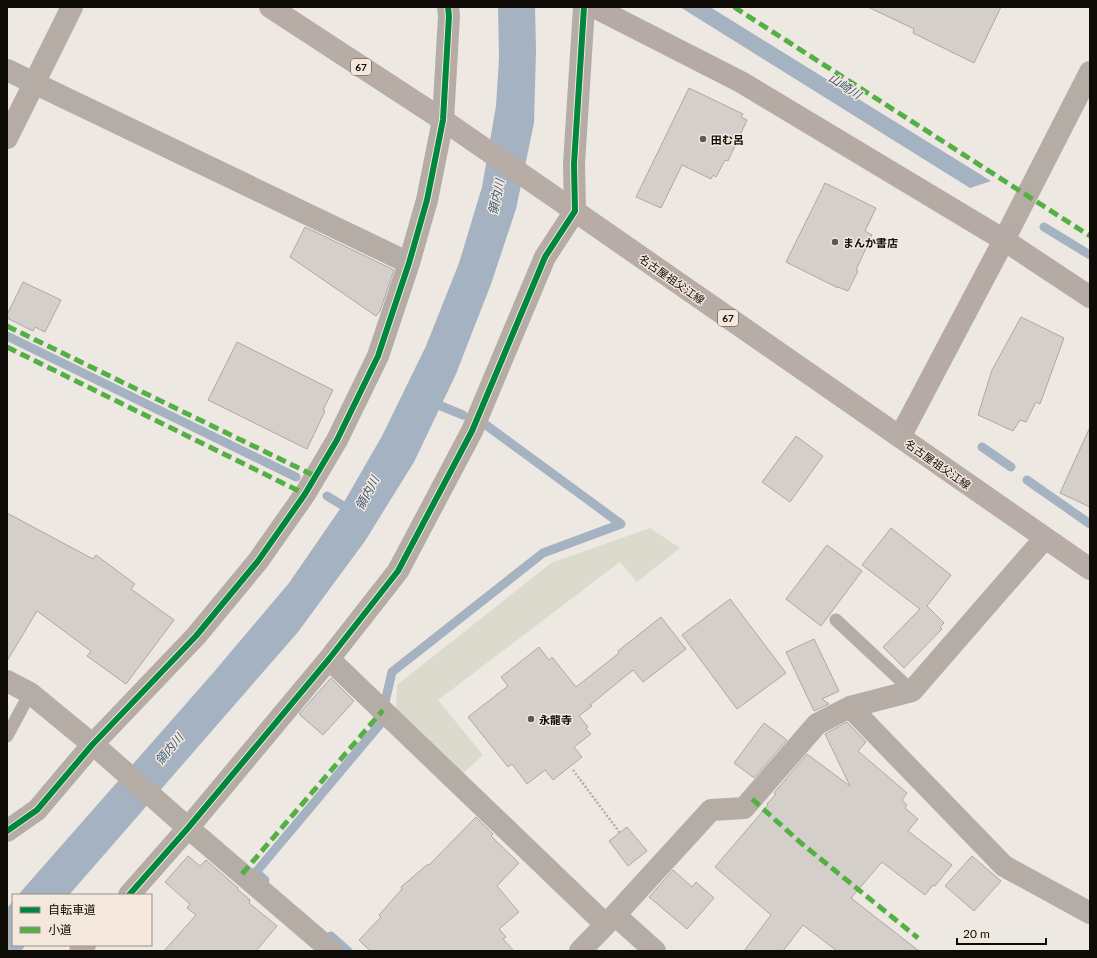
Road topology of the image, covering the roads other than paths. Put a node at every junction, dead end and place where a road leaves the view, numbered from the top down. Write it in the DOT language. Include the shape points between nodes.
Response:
graph roads {
  1 [pos="72,7"];
  2 [pos="270,7"];
  3 [pos="448,7"];
  4 [pos="584,7"];
  5 [pos="594,7"];
  6 [pos="7,70"];
  7 [pos="1090,72"];
  8 [pos="34,83"];
  9 [pos="447,124"];
  10 [pos="7,138"];
  11 [pos="575,211"];
  12 [pos="1004,240"];
  13 [pos="409,263"];
  14 [pos="1090,297"];
  15 [pos="900,437"];
  16 [pos="1045,538"];
  17 [pos="1090,569"];
  18 [pos="836,620"];
  19 [pos="329,659"];
  20 [pos="7,681"];
  21 [pos="912,691"];
  22 [pos="30,693"];
  23 [pos="850,707"];
  24 [pos="7,736"];
  25 [pos="98,749"];
  26 [pos="184,824"];
  27 [pos="7,831"];
  28 [pos="130,894"];
  29 [pos="1090,914"];
  30 [pos="610,920"];
  31 [pos="332,951"];
  32 [pos="580,951"];
  33 [pos="655,951"];
  1 -- 8 [label="street"];
  2 -- 9 [label="main road, 名古屋祖父江線 / 67"];
  3 -- 9 [label="street"];
  4 -- 11 [label="street" via="574,164"];
  5 -- 12 [label="street" via="741,82"];
  6 -- 8 [label="street"];
  7 -- 12 [label="street"];
  8 -- 10 [label="street"];
  8 -- 13 [label="street"];
  9 -- 11 [label="main road, 名古屋祖父江線 / 67"];
  9 -- 13 [label="street"];
  11 -- 15 [label="main road, 名古屋祖父江線 / 67"];
  11 -- 19 [label="street" via="545,257 472,431 398,571"];
  12 -- 14 [label="street"];
  12 -- 15 [label="street"];
  13 -- 25 [label="street" via="378,356 337,440 305,494 258,561"];
  15 -- 16 [label="main road, 名古屋祖父江線 / 67"];
  16 -- 17 [label="main road, 名古屋祖父江線 / 67"];
  16 -- 21 [label="street"];
  18 -- 21 [label="lane"];
  19 -- 26 [label="street"];
  19 -- 30 [label="street"];
  20 -- 22 [label="street"];
  21 -- 23 [label="street"];
  22 -- 24 [label="lane"];
  22 -- 25 [label="street"];
  23 -- 29 [label="street" via="1004,866"];
  23 -- 30 [label="street" via="817,724 744,808 711,810"];
  25 -- 26 [label="street"];
  25 -- 27 [label="street" via="37,810"];
  26 -- 28 [label="street"];
  26 -- 31 [label="street"];
  30 -- 32 [label="street"];
  30 -- 33 [label="street"];
}
